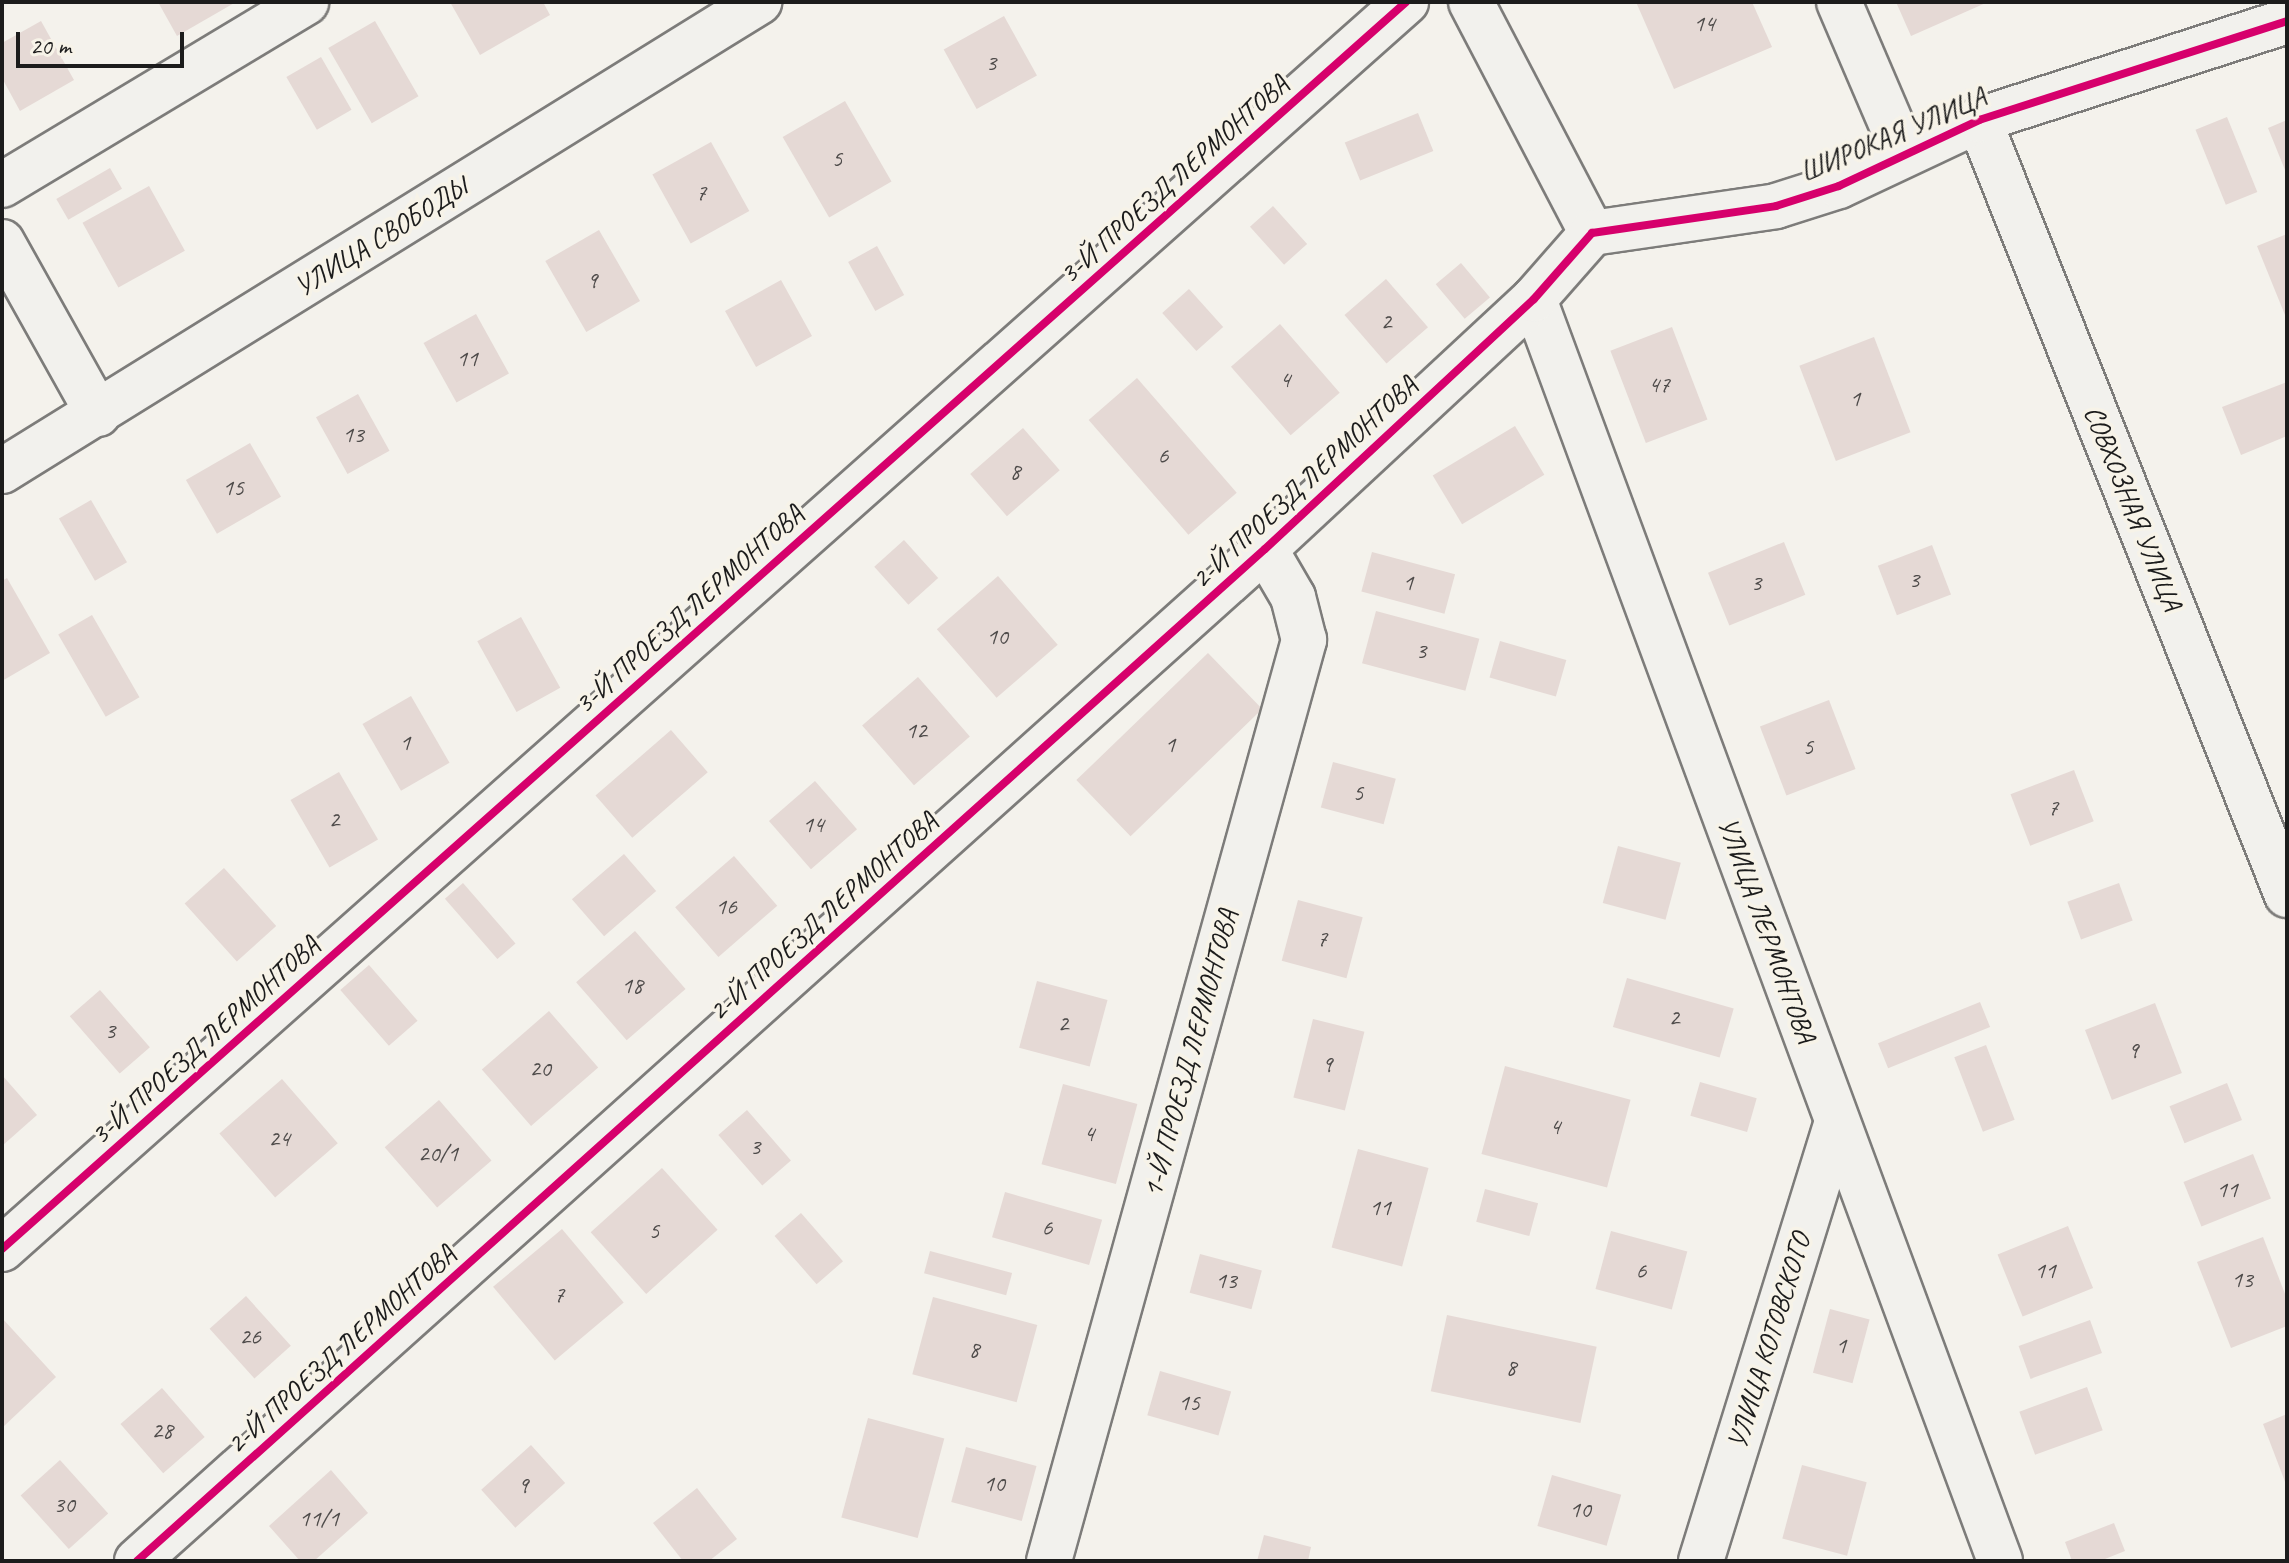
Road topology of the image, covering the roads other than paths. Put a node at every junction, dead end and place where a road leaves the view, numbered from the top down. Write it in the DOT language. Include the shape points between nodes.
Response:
graph roads {
  1 [pos="306,2"];
  2 [pos="1406,2"];
  3 [pos="1471,2"];
  4 [pos="1839,2"];
  5 [pos="732,9"];
  6 [pos="2287,21"];
  7 [pos="1979,120"];
  8 [pos="1904,154"];
  9 [pos="2,185"];
  10 [pos="1592,233"];
  11 [pos="2,242"];
  12 [pos="1534,299"];
  13 [pos="98,414"];
  14 [pos="2,471"];
  15 [pos="1265,549"];
  16 [pos="2287,895"];
  17 [pos="1837,1122"];
  18 [pos="2,1249"];
  19 [pos="137,1561"];
  20 [pos="1049,1561"];
  21 [pos="1701,1561"];
  22 [pos="2000,1561"];
  1 -- 9 [label="street"];
  2 -- 18 [label="street, 3-Й ПРОЕЗД ЛЕРМОНТОВА"];
  3 -- 10 [label="street"];
  4 -- 8 [label="street"];
  5 -- 13 [label="street, УЛИЦА СВОБОДЫ"];
  6 -- 7 [label="street, ШИРОКАЯ УЛИЦА"];
  7 -- 8 [label="street, ШИРОКАЯ УЛИЦА"];
  7 -- 16 [label="street, СОВХОЗНАЯ УЛИЦА"];
  8 -- 10 [label="street, ШИРОКАЯ УЛИЦА" via="1839,186 1776,206"];
  10 -- 12 [label="street"];
  11 -- 13 [label="street"];
  12 -- 15 [label="street, 2-Й ПРОЕЗД ЛЕРМОНТОВА"];
  12 -- 17 [label="street, УЛИЦА ЛЕРМОНТОВА"];
  13 -- 14 [label="street, УЛИЦА СВОБОДЫ"];
  15 -- 19 [label="street, 2-Й ПРОЕЗД ЛЕРМОНТОВА"];
  15 -- 20 [label="street, 1-Й ПРОЕЗД ЛЕРМОНТОВА" via="1293,597 1304,640"];
  17 -- 21 [label="street, УЛИЦА КОТОВСКОГО"];
  17 -- 22 [label="street, УЛИЦА ЛЕРМОНТОВА"];
}
